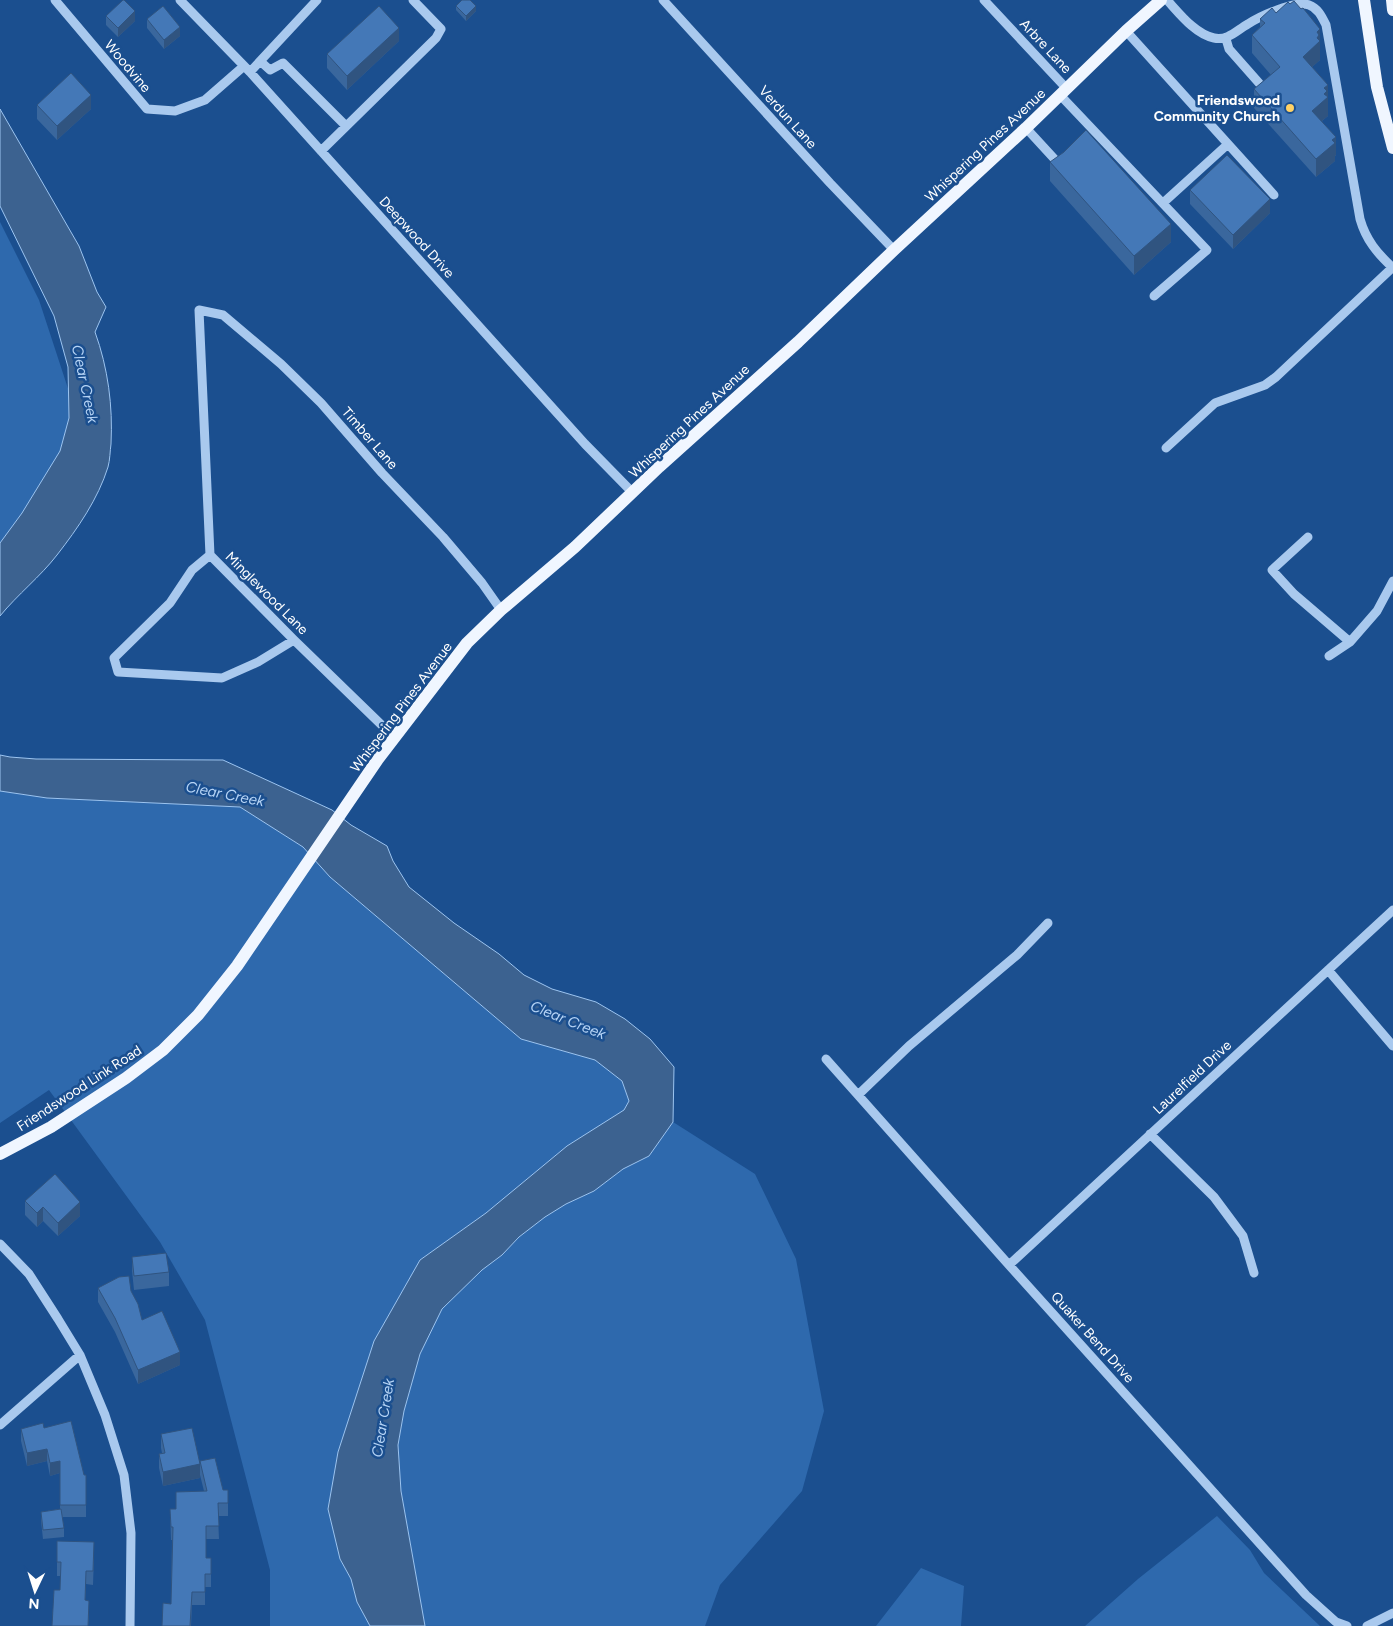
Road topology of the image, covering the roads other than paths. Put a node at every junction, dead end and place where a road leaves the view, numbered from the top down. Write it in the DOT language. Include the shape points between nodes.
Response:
graph roads {
  1 [pos="54,0"];
  2 [pos="180,0"];
  3 [pos="317,0"];
  4 [pos="413,0"];
  5 [pos="663,0"];
  6 [pos="984,0"];
  7 [pos="1161,0"];
  8 [pos="1166,0"];
  9 [pos="1364,0"];
  10 [pos="1392,0"];
  11 [pos="1393,10"];
  12 [pos="1126,31"];
  13 [pos="1226,38"];
  14 [pos="260,61"];
  15 [pos="247,69"];
  16 [pos="1259,83"];
  17 [pos="1064,92"];
  18 [pos="346,126"];
  19 [pos="1026,128"];
  20 [pos="1228,144"];
  21 [pos="1393,148"];
  22 [pos="320,151"];
  23 [pos="1060,164"];
  24 [pos="1274,195"];
  25 [pos="1163,203"];
  26 [pos="894,250"];
  27 [pos="1393,267"];
  28 [pos="1154,296"];
  29 [pos="198,310"];
  30 [pos="1166,448"];
  31 [pos="633,494"];
  32 [pos="1308,537"];
  33 [pos="210,555"];
  34 [pos="1393,581"];
  35 [pos="501,610"];
  36 [pos="294,640"];
  37 [pos="1350,642"];
  38 [pos="1329,656"];
  39 [pos="394,737"];
  40 [pos="282,901"];
  41 [pos="1393,910"];
  42 [pos="1048,923"];
  43 [pos="1328,970"];
  44 [pos="1393,1046"];
  45 [pos="826,1059"];
  46 [pos="858,1095"];
  47 [pos="1150,1134"];
  48 [pos="0,1154"];
  49 [pos="0,1244"];
  50 [pos="1009,1265"];
  51 [pos="1254,1273"];
  52 [pos="80,1355"];
  53 [pos="0,1425"];
  54 [pos="1393,1613"];
  55 [pos="130,1626"];
  56 [pos="1346,1626"];
  57 [pos="1367,1626"];
  1 -- 15 [label="street, Woodvine" via="147,109 175,111 205,100"];
  2 -- 15 [label="street, Deepwood Drive"];
  3 -- 14 [label="street, Woodvine"];
  4 -- 18 [label="street" via="441,28 436,38"];
  5 -- 26 [label="street, Verdun Lane"];
  6 -- 17 [label="street, Arbre Lane"];
  7 -- 12 [label="main road, Whispering Pines Avenue"];
  8 -- 13 [label="street" via="1204,34"];
  9 -- 21 [label="main road" via="1377,88"];
  10 -- 11 [label="main road"];
  12 -- 17 [label="main road, Whispering Pines Avenue"];
  12 -- 20 [label="street"];
  13 -- 16 [label="street" via="1229,49"];
  13 -- 27 [label="street" via="1249,23 1289,6 1311,5 1322,16 1360,219 1374,249"];
  14 -- 15 [label="street, Woodvine"];
  14 -- 18 [label="street" via="270,70 283,63"];
  15 -- 22 [label="street, Deepwood Drive"];
  17 -- 19 [label="main road, Whispering Pines Avenue"];
  17 -- 25 [label="street, Arbre Lane"];
  18 -- 22 [label="street"];
  19 -- 23 [label="street"];
  19 -- 26 [label="main road, Whispering Pines Avenue"];
  20 -- 24 [label="street"];
  20 -- 25 [label="street"];
  22 -- 31 [label="street, Deepwood Drive"];
  25 -- 28 [label="street, Arbre Lane" via="1207,250"];
  26 -- 31 [label="main road, Whispering Pines Avenue"];
  27 -- 30 [label="street" via="1276,377 1265,385 1215,403"];
  29 -- 33 [label="street, Minglewood Lane"];
  29 -- 35 [label="street, Timber Lane" via="223,315 321,403 443,537"];
  31 -- 35 [label="main road, Whispering Pines Avenue"];
  32 -- 37 [label="street" via="1272,570 1294,594"];
  33 -- 36 [label="street, Minglewood Lane"];
  33 -- 36 [label="street" via="192,570 170,604 114,658 118,672 222,678 258,662"];
  34 -- 37 [label="street" via="1377,611"];
  35 -- 39 [label="main road, Whispering Pines Avenue" via="467,643"];
  36 -- 39 [label="street, Minglewood Lane"];
  37 -- 38 [label="street"];
  39 -- 40 [label="main road, Whispering Pines Avenue"];
  40 -- 48 [label="main road, Friendswood Link Road" via="198,1015 163,1050 51,1127"];
  41 -- 43 [label="street, Laurelfield Drive"];
  42 -- 46 [label="street"];
  43 -- 44 [label="street"];
  43 -- 47 [label="street, Laurelfield Drive"];
  45 -- 46 [label="street, Quaker Bend Drive"];
  46 -- 50 [label="street, Quaker Bend Drive"];
  47 -- 50 [label="street, Laurelfield Drive"];
  47 -- 51 [label="street" via="1214,1197 1238,1228"];
  49 -- 52 [label="street" via="29,1274"];
  50 -- 56 [label="street, Quaker Bend Drive" via="1306,1595 1336,1622"];
  52 -- 53 [label="street"];
  52 -- 55 [label="street" via="105,1415 124,1475 131,1533"];
  54 -- 57 [label="street"];
}
